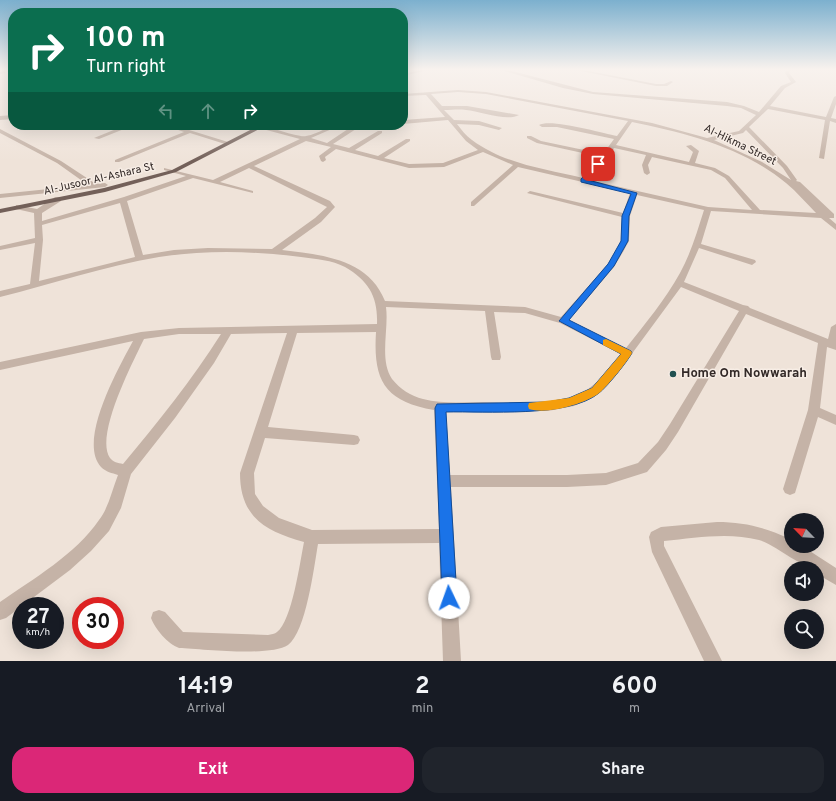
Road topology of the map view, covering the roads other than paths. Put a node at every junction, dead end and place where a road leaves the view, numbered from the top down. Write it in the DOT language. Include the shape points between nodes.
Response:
graph roads {
  1 [pos="433,100"];
  2 [pos="523,100"];
  3 [pos="534,100"];
  4 [pos="676,100"];
  5 [pos="773,100"];
  6 [pos="835,100"];
  7 [pos="767,107"];
  8 [pos="441,108"];
  9 [pos="759,114"];
  10 [pos="516,115"];
  11 [pos="451,120"];
  12 [pos="632,120"];
  13 [pos="828,120"];
  14 [pos="836,121"];
  15 [pos="408,122"];
  16 [pos="542,125"];
  17 [pos="499,128"];
  18 [pos="747,128"];
  19 [pos="118,130"];
  20 [pos="183,130"];
  21 [pos="251,130"];
  22 [pos="252,130"];
  23 [pos="274,130"];
  24 [pos="326,130"];
  25 [pos="351,130"];
  26 [pos="0,131"];
  27 [pos="188,132"];
  28 [pos="380,132"];
  29 [pos="529,137"];
  30 [pos="97,138"];
  31 [pos="619,138"];
  32 [pos="712,138"];
  33 [pos="305,139"];
  34 [pos="408,140"];
  35 [pos="225,142"];
  36 [pos="327,145"];
  37 [pos="613,146"];
  38 [pos="689,146"];
  39 [pos="335,147"];
  40 [pos="483,150"];
  41 [pos="349,151"];
  42 [pos="650,154"];
  43 [pos="605,156"];
  44 [pos="822,158"];
  45 [pos="378,159"];
  46 [pos="323,160"];
  47 [pos="117,161"];
  48 [pos="692,163"];
  49 [pos="517,165"];
  50 [pos="250,166"];
  51 [pos="166,169"];
  52 [pos="174,171"];
  53 [pos="647,173"];
  54 [pos="193,176"];
  55 [pos="794,180"];
  56 [pos="584,181"];
  57 [pos="214,182"];
  58 [pos="93,185"];
  59 [pos="105,185"];
  60 [pos="251,192"];
  61 [pos="530,193"];
  62 [pos="634,193"];
  63 [pos="0,196"];
  64 [pos="58,200"];
  65 [pos="123,200"];
  66 [pos="0,204"];
  67 [pos="474,204"];
  68 [pos="19,207"];
  69 [pos="708,210"];
  70 [pos="0,211"];
  71 [pos="38,212"];
  72 [pos="759,213"];
  73 [pos="626,216"];
  74 [pos="821,216"];
  75 [pos="836,220"];
  76 [pos="39,224"];
  77 [pos="836,228"];
  78 [pos="40,240"];
  79 [pos="697,245"];
  80 [pos="0,248"];
  81 [pos="275,251"];
  82 [pos="140,259"];
  83 [pos="752,262"];
  84 [pos="679,283"];
  85 [pos="34,286"];
  86 [pos="0,294"];
  87 [pos="381,304"];
  88 [pos="490,308"];
  89 [pos="745,308"];
  90 [pos="563,321"];
  91 [pos="836,327"];
  92 [pos="381,328"];
  93 [pos="229,329"];
  94 [pos="294,329"];
  95 [pos="141,336"];
  96 [pos="830,344"];
  97 [pos="628,353"];
  98 [pos="496,357"];
  99 [pos="0,366"];
  100 [pos="440,408"];
  101 [pos="814,410"];
  102 [pos="836,420"];
  103 [pos="261,432"];
  104 [pos="354,440"];
  105 [pos="126,471"];
  106 [pos="445,481"];
  107 [pos="790,489"];
  108 [pos="446,536"];
  109 [pos="312,537"];
  110 [pos="836,578"];
  111 [pos="0,612"];
  112 [pos="159,618"];
  113 [pos="452,661"];
  114 [pos="713,661"];
  1 -- 8 [label="street"];
  2 -- 12 [label="street, Al-Hikma Street"];
  3 -- 32 [label="street, Al-Hikma Street" via="659,123"];
  4 -- 9 [label="street" via="727,104"];
  5 -- 7 [label="street"];
  6 -- 13 [label="street"];
  7 -- 9 [label="street"];
  7 -- 13 [label="street"];
  8 -- 10 [label="street" via="467,108 504,116"];
  8 -- 11 [label="street"];
  9 -- 18 [label="street"];
  11 -- 15 [label="street"];
  11 -- 17 [label="street"];
  11 -- 40 [label="street" via="468,140"];
  12 -- 31 [label="street"];
  12 -- 32 [label="street, Al-Hikma Street"];
  13 -- 14 [label="street"];
  13 -- 44 [label="street"];
  16 -- 31 [label="street" via="557,125"];
  18 -- 32 [label="street" via="735,135"];
  18 -- 55 [label="street" via="785,167"];
  19 -- 30 [label="street"];
  20 -- 27 [label="street"];
  21 -- 35 [label="main road, Al-Jusoor Al-Ashara St"];
  22 -- 52 [label="main road, Al-Jusoor Al-Ashara St"];
  23 -- 33 [label="street"];
  24 -- 33 [label="street"];
  25 -- 36 [label="street"];
  26 -- 58 [label="street" via="59,162"];
  27 -- 35 [label="street"];
  27 -- 47 [label="street"];
  28 -- 41 [label="street"];
  29 -- 43 [label="street" via="539,142"];
  31 -- 37 [label="street"];
  32 -- 55 [label="street, Al-Hikma Street" via="774,167"];
  32 -- 74 [label="street, Al-Hikma Street" via="781,176"];
  33 -- 36 [label="street"];
  33 -- 50 [label="street"];
  34 -- 45 [label="street"];
  35 -- 51 [label="main road, Al-Jusoor Al-Ashara St"];
  36 -- 39 [label="street"];
  37 -- 42 [label="street"];
  37 -- 43 [label="street"];
  38 -- 48 [label="street" via="696,151"];
  39 -- 41 [label="street"];
  39 -- 46 [label="street" via="322,156"];
  40 -- 45 [label="street" via="454,162 433,167 409,166"];
  40 -- 49 [label="street"];
  41 -- 45 [label="street"];
  42 -- 48 [label="street"];
  42 -- 53 [label="street" via="645,165"];
  43 -- 56 [label="street"];
  48 -- 72 [label="street" via="713,169 727,177"];
  49 -- 56 [label="street"];
  49 -- 67 [label="street"];
  50 -- 57 [label="street"];
  50 -- 81 [label="street" via="331,207 318,220"];
  51 -- 52 [label="street"];
  51 -- 59 [label="main road, Al-Jusoor Al-Ashara St"];
  52 -- 54 [label="street"];
  52 -- 64 [label="main road, Al-Jusoor Al-Ashara St"];
  54 -- 57 [label="street"];
  54 -- 65 [label="street"];
  55 -- 75 [label="street, Al-Hikma Street"];
  56 -- 62 [label="street"];
  57 -- 60 [label="street"];
  58 -- 59 [label="street"];
  58 -- 63 [label="street"];
  59 -- 66 [label="main road, Al-Jusoor Al-Ashara St"];
  61 -- 73 [label="street"];
  62 -- 69 [label="street"];
  62 -- 73 [label="street"];
  64 -- 68 [label="main road, Al-Jusoor Al-Ashara St"];
  64 -- 71 [label="street"];
  65 -- 76 [label="street"];
  65 -- 82 [label="street"];
  68 -- 70 [label="main road, Al-Jusoor Al-Ashara St"];
  68 -- 71 [label="street"];
  69 -- 72 [label="street"];
  69 -- 79 [label="street"];
  71 -- 76 [label="street"];
  72 -- 74 [label="street"];
  73 -- 90 [label="street" via="625,241 611,265"];
  74 -- 77 [label="street, Al-Hikma Street"];
  76 -- 78 [label="street"];
  78 -- 80 [label="street"];
  78 -- 85 [label="street"];
  79 -- 83 [label="street"];
  79 -- 84 [label="street"];
  81 -- 82 [label="street" via="194,252"];
  81 -- 87 [label="street" via="327,258 345,264 366,279"];
  82 -- 85 [label="street"];
  84 -- 89 [label="street"];
  84 -- 97 [label="street"];
  85 -- 86 [label="street"];
  87 -- 88 [label="street"];
  87 -- 92 [label="street"];
  88 -- 90 [label="street" via="526,310"];
  88 -- 98 [label="street"];
  89 -- 96 [label="street"];
  89 -- 106 [label="street" via="674,428 642,468 606,479"];
  90 -- 97 [label="street"];
  91 -- 96 [label="street"];
  92 -- 94 [label="street"];
  92 -- 100 [label="street" via="382,366 394,389 405,396"];
  93 -- 94 [label="street"];
  93 -- 95 [label="street"];
  93 -- 105 [label="street" via="171,415"];
  94 -- 103 [label="street"];
  95 -- 99 [label="street"];
  95 -- 105 [label="street" via="106,412 100,439 102,458 109,466"];
  96 -- 101 [label="street"];
  97 -- 100 [label="street" via="595,391 571,402 548,406"];
  100 -- 106 [label="street"];
  101 -- 102 [label="street"];
  101 -- 107 [label="street"];
  103 -- 104 [label="street"];
  103 -- 109 [label="street" via="247,473 248,493 254,507 263,516 290,532"];
  105 -- 111 [label="street" via="114,508 104,526 65,565"];
  106 -- 108 [label="street"];
  108 -- 109 [label="street"];
  108 -- 113 [label="street"];
  109 -- 112 [label="street" via="295,615 291,628 282,639 268,643 179,640"];
  110 -- 114 [label="street" via="783,544 751,531 728,529 660,534 656,537 657,547"];
}
